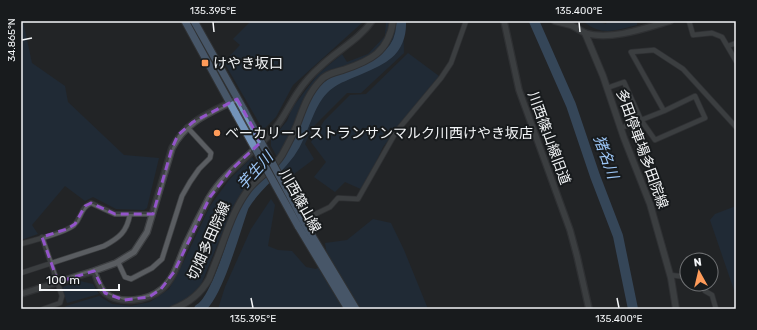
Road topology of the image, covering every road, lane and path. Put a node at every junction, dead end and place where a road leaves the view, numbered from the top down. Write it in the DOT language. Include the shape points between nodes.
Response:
graph roads {
  1 [pos="186,21"];
  2 [pos="194,21"];
  3 [pos="372,21"];
  4 [pos="393,21"];
  5 [pos="504,21"];
  6 [pos="670,21"];
  7 [pos="689,21"];
  8 [pos="557,22"];
  9 [pos="465,23"];
  10 [pos="571,23"];
  11 [pos="585,33"];
  12 [pos="736,43"];
  13 [pos="728,46"];
  14 [pos="736,61"];
  15 [pos="607,88"];
  16 [pos="233,101"];
  17 [pos="664,111"];
  18 [pos="641,120"];
  19 [pos="187,127"];
  20 [pos="620,128"];
  21 [pos="736,128"];
  22 [pos="130,214"];
  23 [pos="153,214"];
  24 [pos="302,223"];
  25 [pos="42,237"];
  26 [pos="21,244"];
  27 [pos="118,262"];
  28 [pos="51,263"];
  29 [pos="94,271"];
  30 [pos="21,273"];
  31 [pos="670,275"];
  32 [pos="679,276"];
  33 [pos="58,282"];
  34 [pos="707,292"];
  35 [pos="21,294"];
  36 [pos="43,309"];
  37 [pos="173,309"];
  38 [pos="348,309"];
  39 [pos="356,309"];
  40 [pos="589,309"];
  41 [pos="676,309"];
  42 [pos="716,309"];
  1 -- 16 [label="main road, 川西篠山線"];
  2 -- 16 [label="main road, 川西篠山線"];
  3 -- 29 [label="street" via="311,75 271,133 221,181 210,197 174,272 161,289 149,297 124,300 105,293"];
  4 -- 37 [label="main road, 切畑多田院線" via="392,32 386,45 375,56 331,73 315,86 282,156 256,180 236,206 209,279 193,298"];
  5 -- 40 [label="street, 川西篠山線旧道" via="519,90 570,230"];
  6 -- 11 [label="street" via="611,36 593,36"];
  7 -- 13 [label="street" via="694,35 712,33 722,37"];
  8 -- 10 [label="main road"];
  9 -- 24 [label="street" via="451,63 396,132 358,199 338,198 330,207"];
  10 -- 11 [label="main road"];
  11 -- 15 [label="main road, 多田停車場多田院線"];
  12 -- 13 [label="street"];
  13 -- 14 [label="street"];
  15 -- 18 [label="street" via="624,82"];
  15 -- 20 [label="main road, 多田停車場多田院線"];
  16 -- 19 [label="street"];
  16 -- 24 [label="main road, 川西篠山線, bridge" via="236,114"];
  16 -- 24 [label="main road, 川西篠山線, bridge" via="244,110"];
  17 -- 18 [label="street"];
  17 -- 18 [label="street" via="695,96 705,118 656,140"];
  17 -- 21 [label="street" via="631,52 654,50 683,69"];
  18 -- 20 [label="street"];
  19 -- 23 [label="street" via="178,136 172,148"];
  19 -- 27 [label="street" via="211,153 182,196 162,259 152,268 131,279 126,277"];
  20 -- 31 [label="main road, 多田停車場多田院線" via="650,204"];
  22 -- 23 [label="street"];
  22 -- 25 [label="street" via="115,214 91,203 85,206 74,224 67,229"];
  22 -- 28 [label="street" via="123,233 114,241"];
  23 -- 27 [label="street" via="143,240 134,252"];
  24 -- 38 [label="main road, 川西篠山線"];
  24 -- 39 [label="main road, 川西篠山線"];
  25 -- 26 [label="street"];
  25 -- 28 [label="street"];
  27 -- 29 [label="street"];
  28 -- 30 [label="street"];
  28 -- 33 [label="street"];
  29 -- 33 [label="street"];
  31 -- 32 [label="street"];
  31 -- 41 [label="main road, 多田停車場多田院線"];
  33 -- 35 [label="street"];
  33 -- 36 [label="street" via="62,296 60,304"];
  34 -- 42 [label="street" via="712,295"];
}
